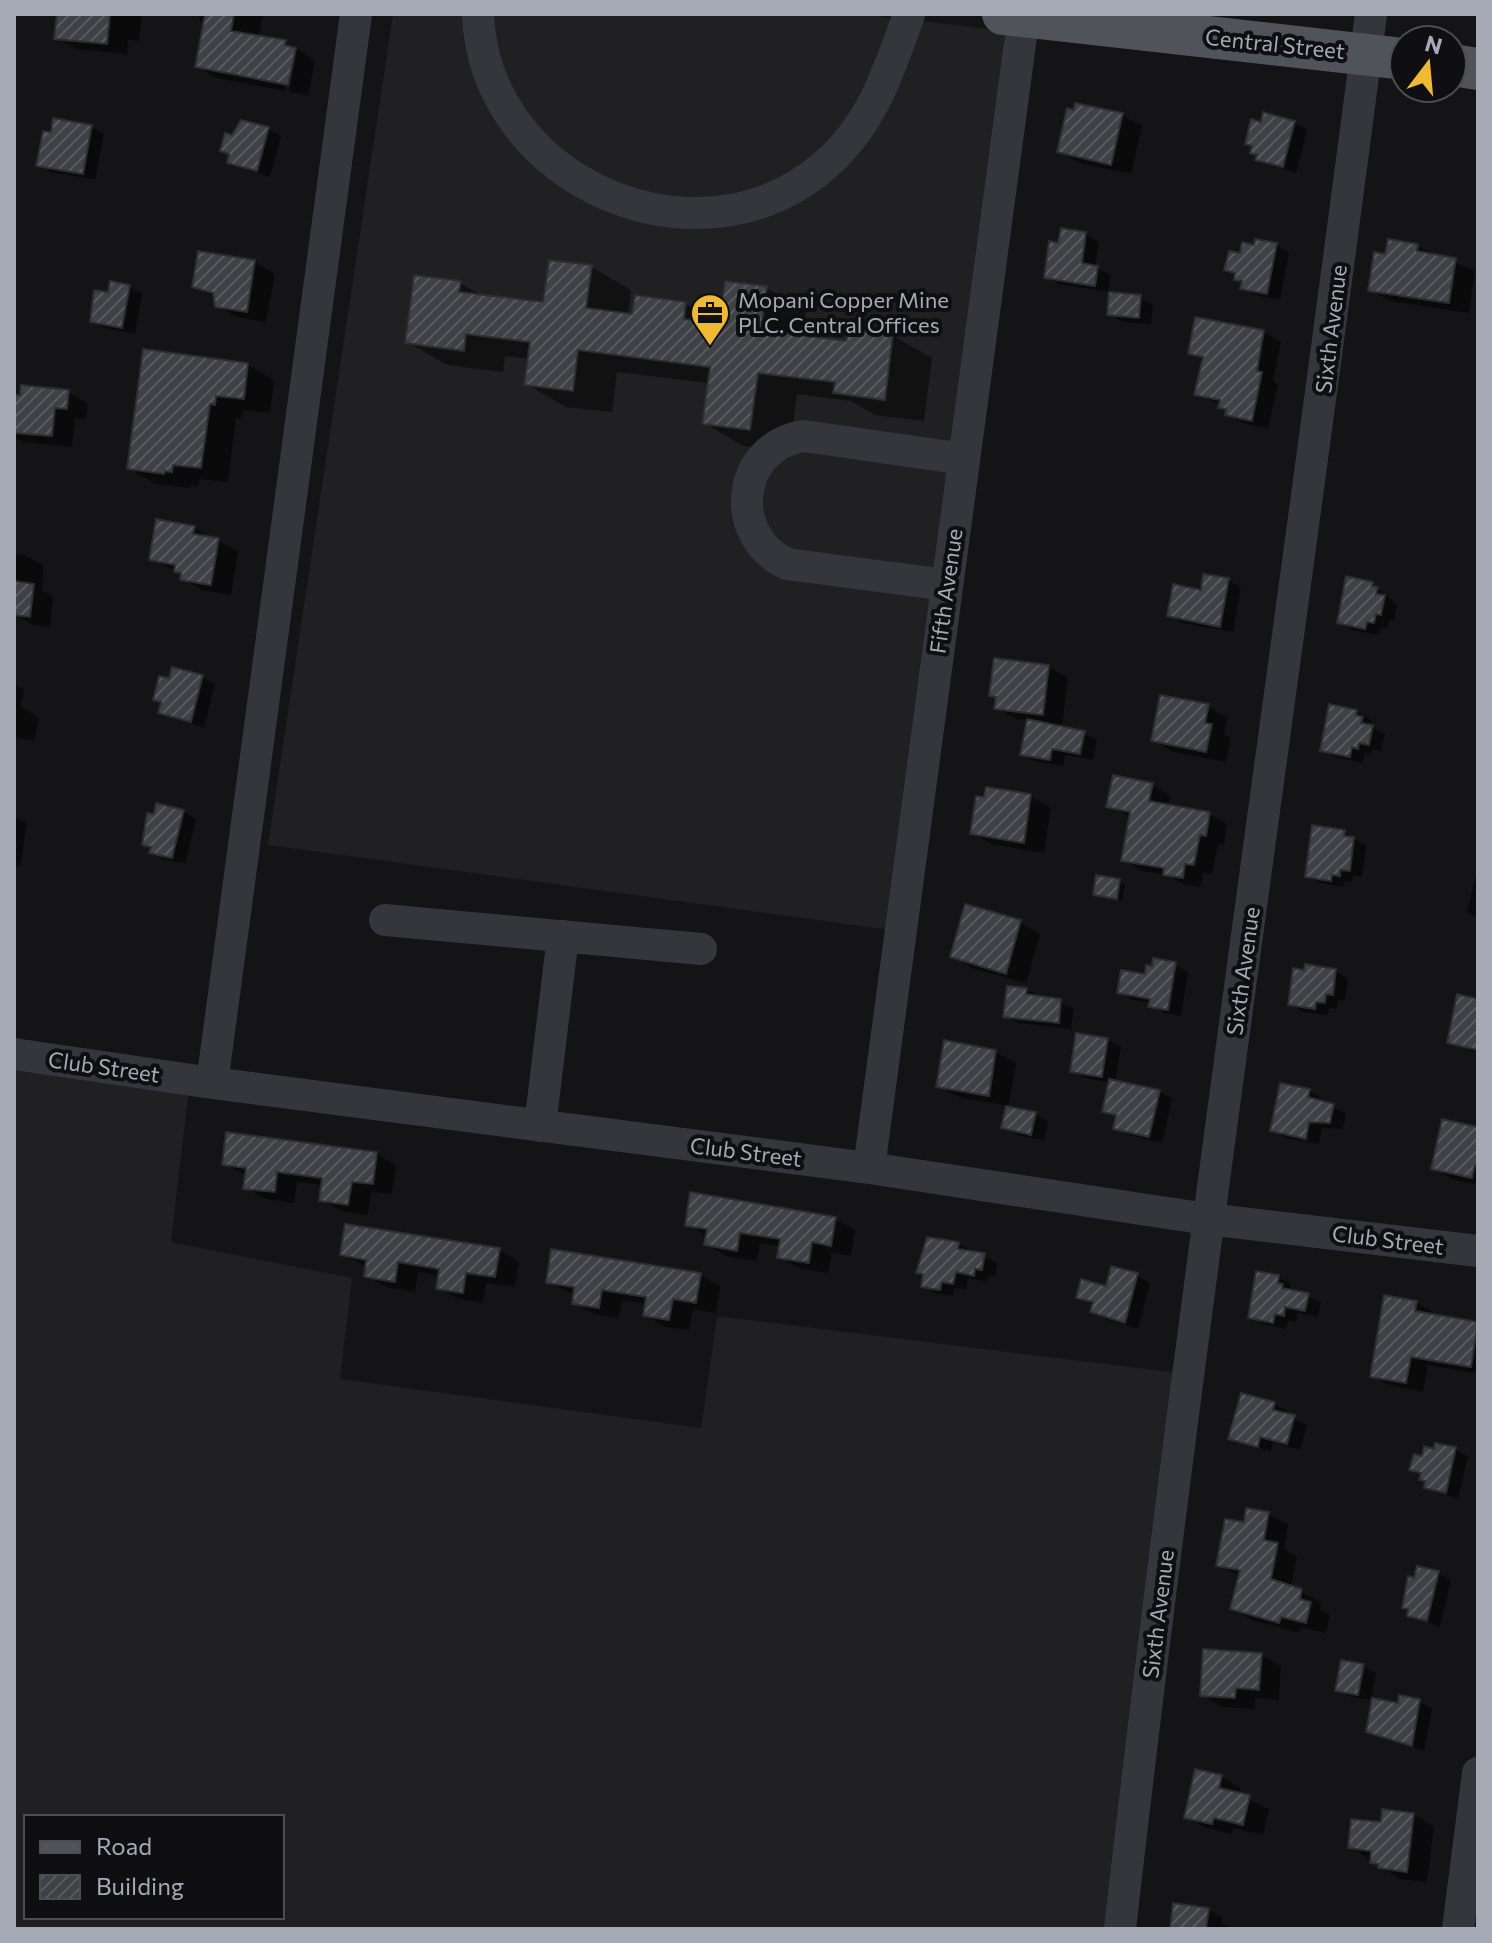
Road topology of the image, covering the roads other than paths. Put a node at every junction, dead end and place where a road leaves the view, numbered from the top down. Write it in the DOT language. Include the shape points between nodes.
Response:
graph roads {
  1 [pos="356,14"];
  2 [pos="478,14"];
  3 [pos="909,14"];
  4 [pos="1017,15"];
  5 [pos="1380,42"];
  6 [pos="964,459"];
  7 [pos="946,585"];
  8 [pos="385,920"];
  9 [pos="563,936"];
  10 [pos="701,949"];
  11 [pos="14,1054"];
  12 [pos="212,1083"];
  13 [pos="540,1126"];
  14 [pos="869,1168"];
  15 [pos="1207,1219"];
  16 [pos="1478,1251"];
  17 [pos="1478,1773"];
  18 [pos="1120,1929"];
  19 [pos="1458,1929"];
  1 -- 12 [label="street"];
  2 -- 3 [label="street" via="487,70 501,102 538,150 568,177 655,212 705,215 749,208 793,188 824,166 871,112"];
  4 -- 5 [label="main road, Central Street"];
  4 -- 6 [label="street, Fifth Avenue"];
  5 -- 15 [label="street, Sixth Avenue" via="1315,451"];
  6 -- 7 [label="street, Fifth Avenue"];
  6 -- 7 [label="street" via="804,436 785,439 758,460 748,497 755,538 768,555 787,564"];
  7 -- 14 [label="street, Fifth Avenue"];
  8 -- 9 [label="street"];
  9 -- 10 [label="street"];
  9 -- 13 [label="street"];
  11 -- 12 [label="street, Club Street"];
  12 -- 13 [label="street, Club Street"];
  13 -- 14 [label="street, Club Street"];
  14 -- 15 [label="street, Club Street"];
  15 -- 16 [label="street, Club Street"];
  15 -- 18 [label="street, Sixth Avenue"];
  17 -- 19 [label="street"];
}
